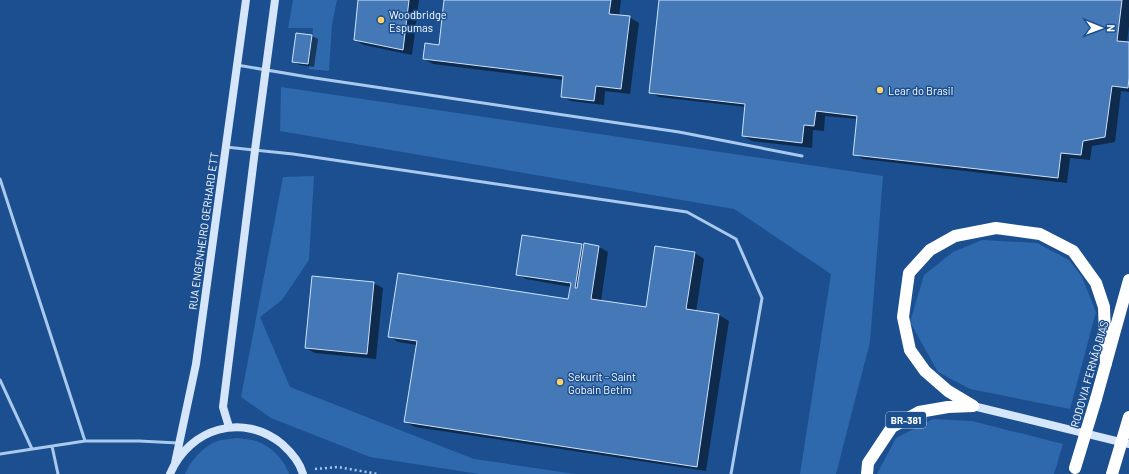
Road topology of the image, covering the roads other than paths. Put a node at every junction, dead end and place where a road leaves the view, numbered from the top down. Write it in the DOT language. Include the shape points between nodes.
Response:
graph roads {
  1 [pos="246,0"];
  2 [pos="275,0"];
  3 [pos="237,65"];
  4 [pos="265,69"];
  5 [pos="226,147"];
  6 [pos="254,150"];
  7 [pos="802,156"];
  8 [pos="0,179"];
  9 [pos="1129,280"];
  10 [pos="1106,364"];
  11 [pos="0,380"];
  12 [pos="972,406"];
  13 [pos="1129,417"];
  14 [pos="229,427"];
  15 [pos="85,441"];
  16 [pos="180,443"];
  17 [pos="1129,444"];
  18 [pos="52,446"];
  19 [pos="32,449"];
  20 [pos="0,454"];
  21 [pos="175,463"];
  22 [pos="1074,471"];
  23 [pos="303,472"];
  24 [pos="58,474"];
  25 [pos="170,474"];
  26 [pos="731,474"];
  27 [pos="867,474"];
  28 [pos="1112,474"];
  1 -- 3 [label="main road, RUA ENGENHEIRO GERHARD ETT"];
  2 -- 4 [label="main road"];
  3 -- 4 [label="lane"];
  3 -- 5 [label="main road, RUA ENGENHEIRO GERHARD ETT"];
  4 -- 6 [label="main road"];
  4 -- 7 [label="lane" via="679,132"];
  5 -- 6 [label="lane"];
  5 -- 16 [label="main road, RUA ENGENHEIRO GERHARD ETT" via="196,364"];
  6 -- 14 [label="main road" via="222,407"];
  6 -- 26 [label="lane" via="687,212 736,239 762,298"];
  8 -- 15 [label="lane"];
  9 -- 10 [label="highway, RODOVIA FERNÃO DIAS"];
  10 -- 12 [label="highway" via="1104,307 1096,283 1073,250 1040,234 996,228 955,236 930,250 909,273 903,317 910,350 925,371 948,391"];
  10 -- 22 [label="highway, RODOVIA FERNÃO DIAS, bridge"];
  11 -- 19 [label="lane"];
  12 -- 17 [label="main road"];
  12 -- 27 [label="highway, BR-381" via="919,412 892,427 868,463"];
  13 -- 28 [label="highway, bridge"];
  14 -- 21 [label="main road, RUA ENGENHEIRO GERHARD ETT" via="208,433 189,446"];
  14 -- 23 [label="main road, RUA ENGENHEIRO GERHARD ETT" via="251,428 273,436 290,451"];
  15 -- 16 [label="lane"];
  15 -- 18 [label="lane"];
  16 -- 21 [label="main road, RUA ENGENHEIRO GERHARD ETT"];
  18 -- 19 [label="lane"];
  18 -- 24 [label="lane"];
  19 -- 20 [label="lane"];
  21 -- 25 [label="main road, RUA ENGENHEIRO GERHARD ETT"];
}
